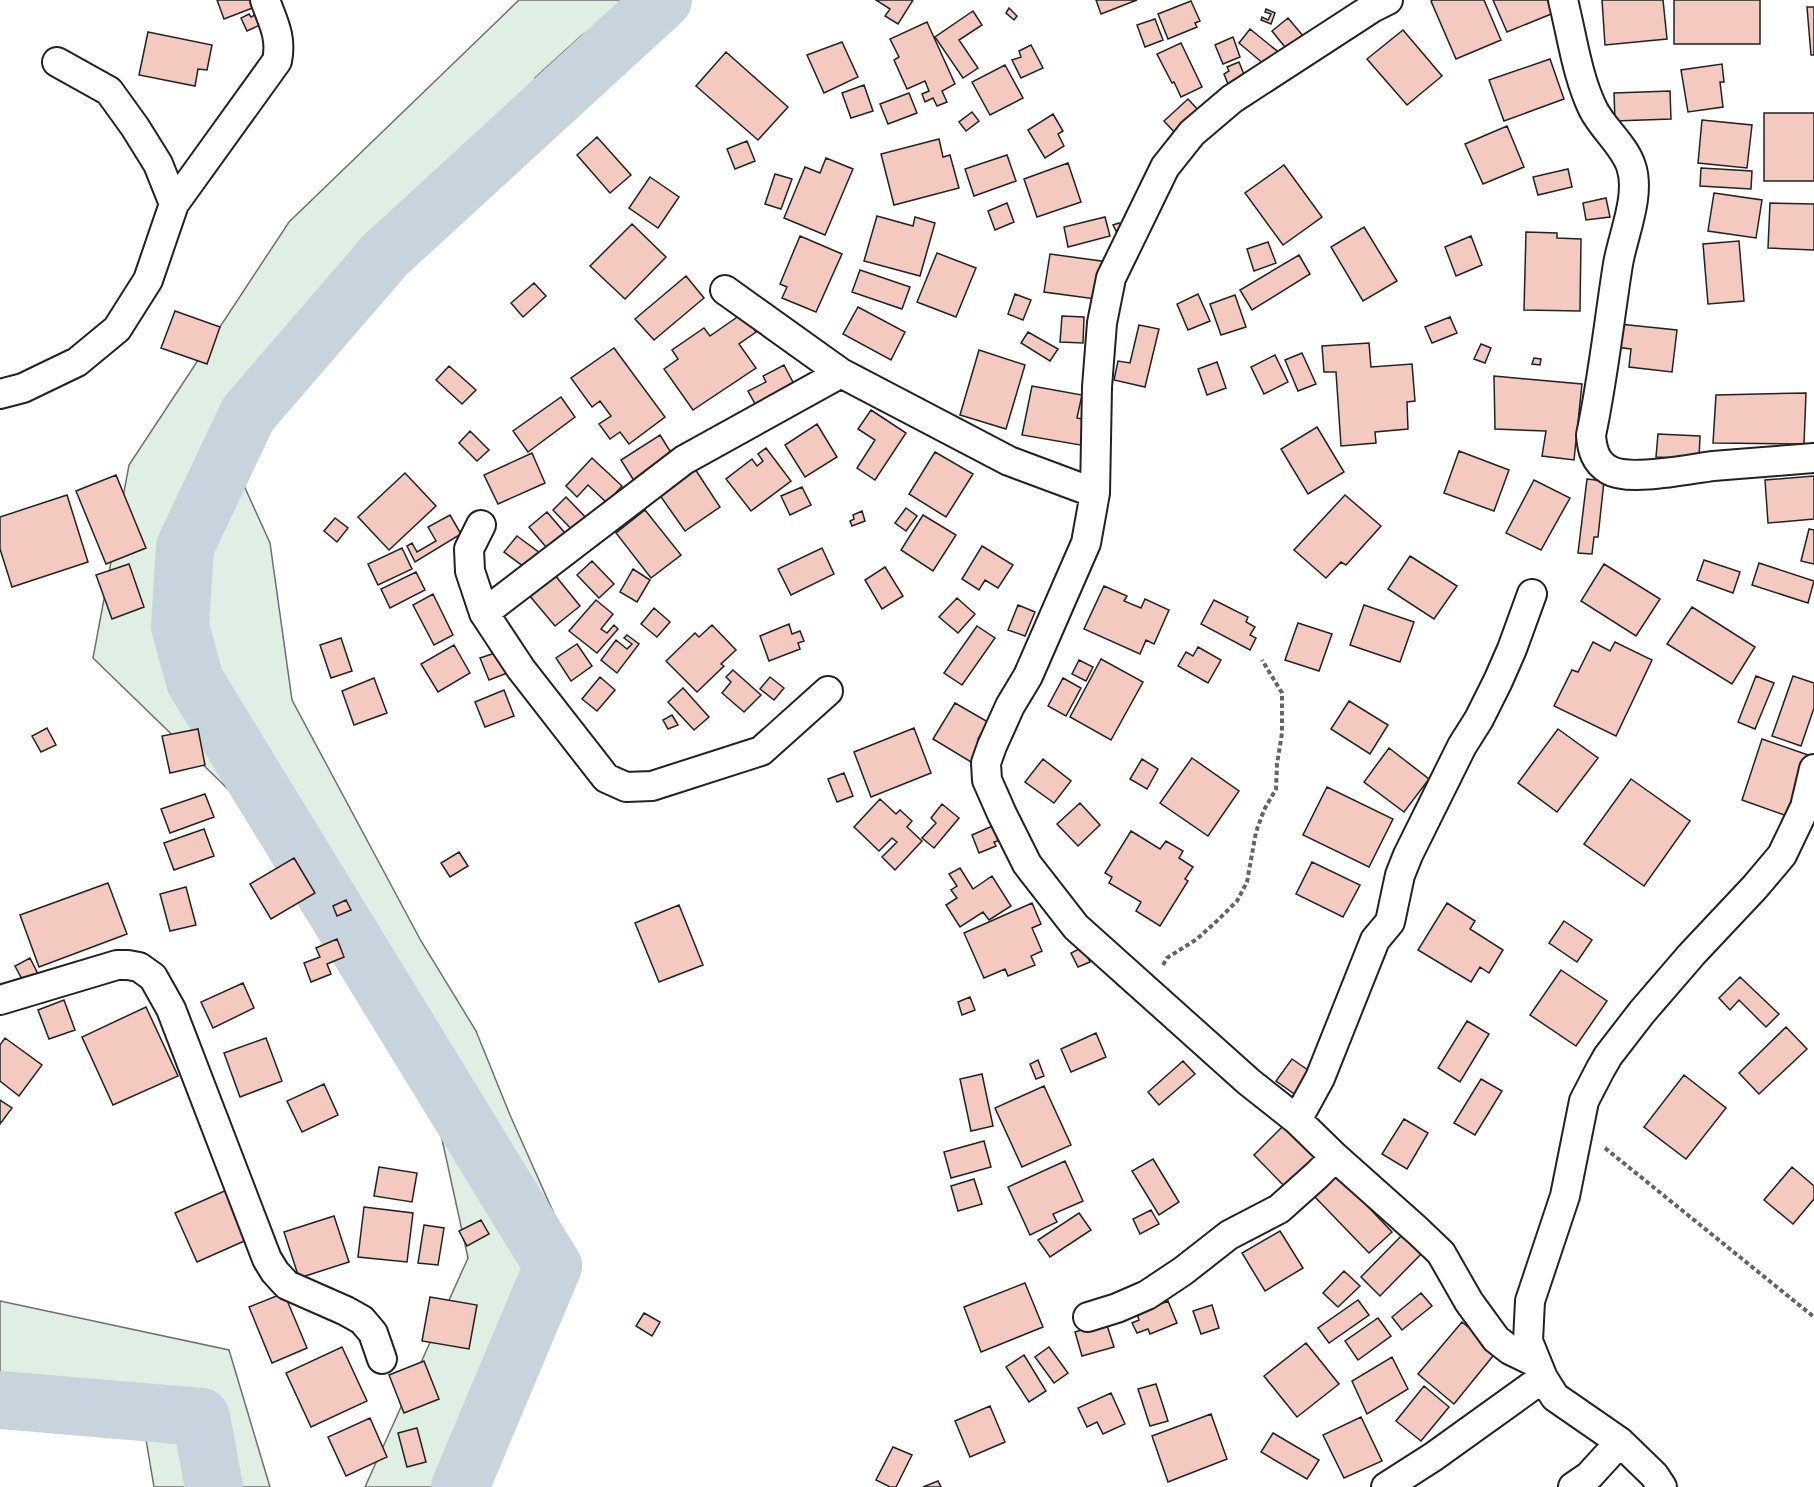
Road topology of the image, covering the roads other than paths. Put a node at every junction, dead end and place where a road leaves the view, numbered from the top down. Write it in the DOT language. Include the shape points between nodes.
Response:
graph roads {
  1 [pos="265,0"];
  2 [pos="1388,0"];
  3 [pos="1563,0"];
  4 [pos="57,62"];
  5 [pos="174,204"];
  6 [pos="725,290"];
  7 [pos="841,373"];
  8 [pos="0,394"];
  9 [pos="1814,458"];
  10 [pos="1095,493"];
  11 [pos="481,525"];
  12 [pos="1532,594"];
  13 [pos="484,613"];
  14 [pos="828,691"];
  15 [pos="1814,769"];
  16 [pos="0,1000"];
  17 [pos="1297,1120"];
  18 [pos="1335,1157"];
  19 [pos="1088,1317"];
  20 [pos="382,1359"];
  21 [pos="1540,1371"];
  22 [pos="1620,1442"];
  23 [pos="1386,1487"];
  24 [pos="1573,1487"];
  25 [pos="1662,1487"];
  1 -- 5 [label="street" via="277,30 277,61"];
  2 -- 10 [label="street" via="1232,99 1192,133 1165,167 1111,278 1102,323 1097,387"];
  3 -- 9 [label="street" via="1585,89 1594,110 1631,166 1634,193 1591,435 1595,457 1610,471 1622,474"];
  4 -- 5 [label="street" via="109,92 158,164"];
  5 -- 8 [label="street" via="148,280 117,329 77,362 23,388"];
  6 -- 7 [label="street"];
  7 -- 10 [label="street" via="1009,461"];
  7 -- 13 [label="street" via="684,460"];
  10 -- 17 [label="street" via="1086,543 1028,676 992,746 986,763 987,780 1027,864 1076,927"];
  11 -- 13 [label="street" via="469,549 470,571"];
  12 -- 17 [label="street" via="1512,649 1479,719 1408,855 1390,922 1375,940 1320,1078"];
  13 -- 14 [label="street" via="521,669 606,778 626,787 652,786 761,751"];
  15 -- 21 [label="street" via="1805,807 1782,855 1642,1011 1608,1056 1584,1101 1565,1196 1530,1301 1528,1341"];
  16 -- 20 [label="street" via="117,965 139,967 153,977 171,1009 267,1259 288,1285 362,1320 374,1333"];
  17 -- 18 [label="street"];
  18 -- 19 [label="street" via="1279,1209 1229,1235 1147,1295"];
  18 -- 21 [label="street" via="1441,1253 1496,1339"];
  21 -- 22 [label="street" via="1555,1397"];
  21 -- 23 [label="street" via="1433,1457"];
  22 -- 24 [label="street" via="1589,1476"];
  22 -- 25 [label="street"];
}
